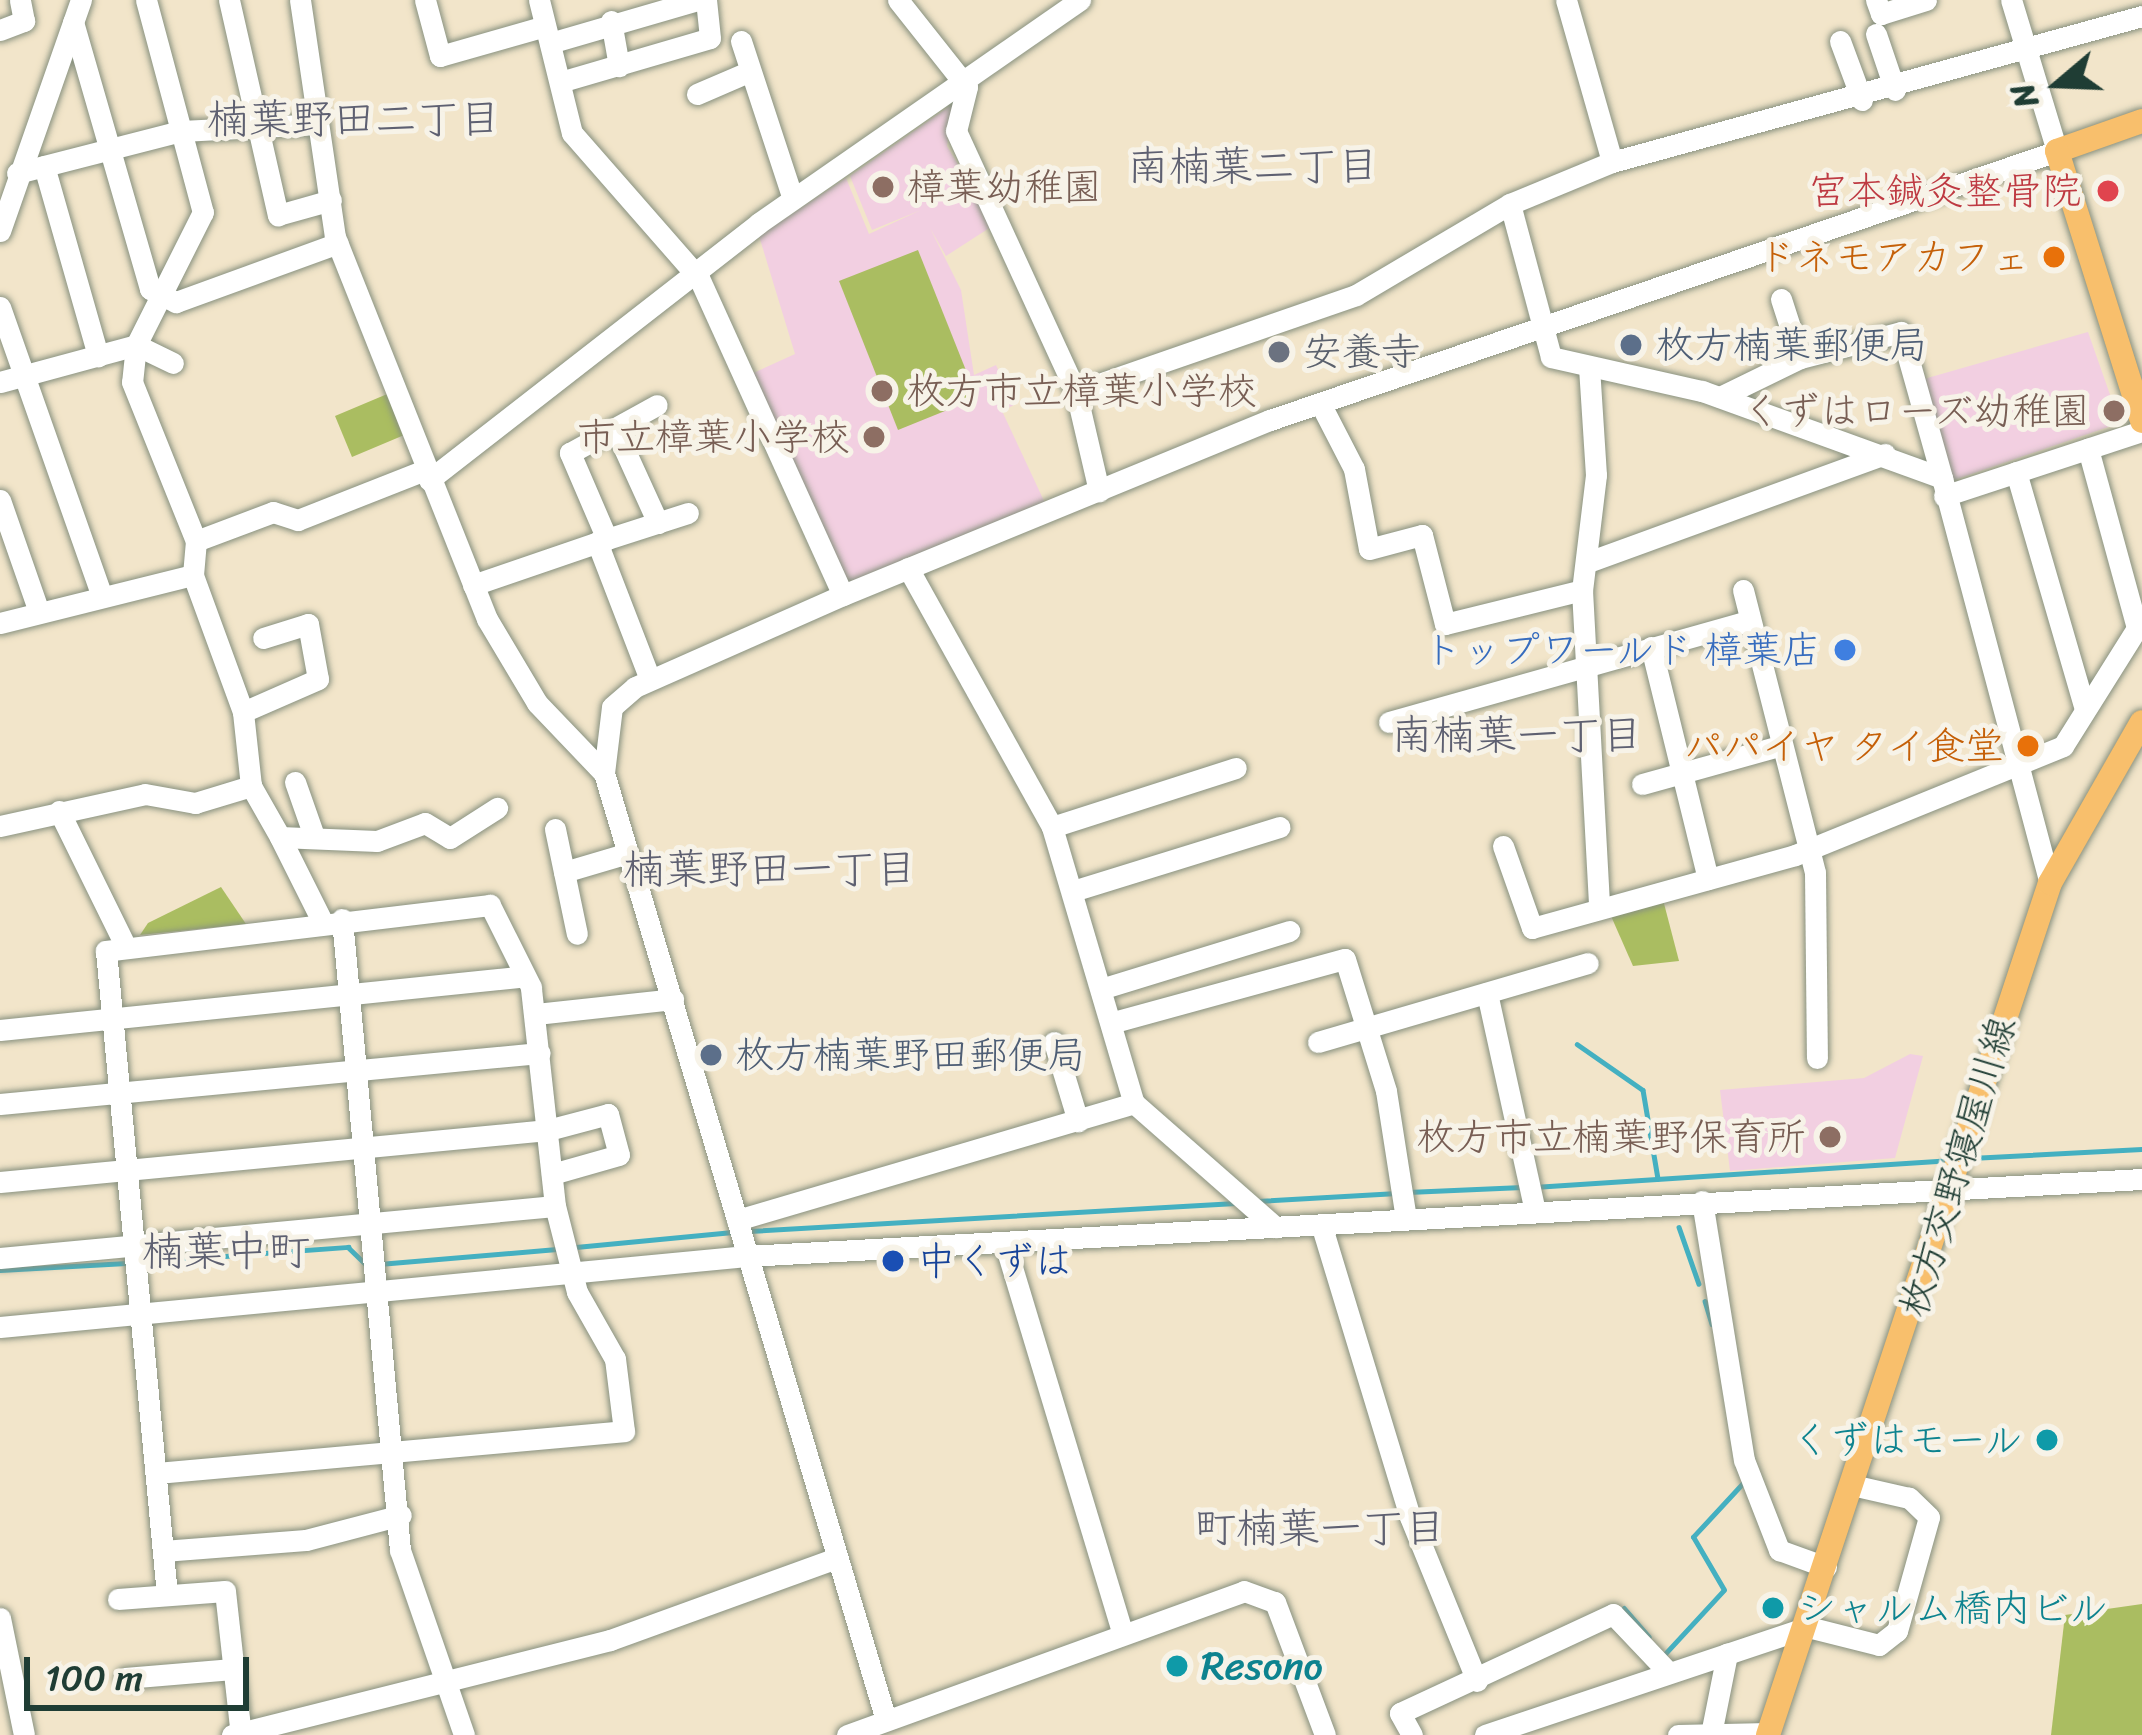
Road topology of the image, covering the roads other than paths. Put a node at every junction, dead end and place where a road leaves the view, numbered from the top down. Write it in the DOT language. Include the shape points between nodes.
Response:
graph roads {
  1 [pos="20,0"];
  2 [pos="81,0"];
  3 [pos="146,0"];
  4 [pos="229,0"];
  5 [pos="425,0"];
  6 [pos="539,0"];
  7 [pos="702,0"];
  8 [pos="898,0"];
  9 [pos="1080,0"];
  10 [pos="1566,0"];
  11 [pos="1876,0"];
  12 [pos="1925,0"];
  13 [pos="2012,0"];
  14 [pos="302,1"];
  15 [pos="2142,16"];
  16 [pos="611,21"];
  17 [pos="73,22"];
  18 [pos="0,30"];
  19 [pos="548,34"];
  20 [pos="1876,34"];
  21 [pos="741,41"];
  22 [pos="1840,41"];
  23 [pos="2026,49"];
  24 [pos="619,66"];
  25 [pos="748,72"];
  26 [pos="560,82"];
  27 [pos="968,87"];
  28 [pos="1894,90"];
  29 [pos="697,94"];
  30 [pos="1862,100"];
  31 [pos="2142,121"];
  32 [pos="317,124"];
  33 [pos="255,125"];
  34 [pos="182,131"];
  35 [pos="113,148"];
  36 [pos="2057,151"];
  37 [pos="1612,162"];
  38 [pos="44,166"];
  39 [pos="17,173"];
  40 [pos="793,199"];
  41 [pos="331,200"];
  42 [pos="1510,203"];
  43 [pos="0,231"];
  44 [pos="338,243"];
  45 [pos="699,278"];
  46 [pos="163,292"];
  47 [pos="1781,299"];
  48 [pos="0,307"];
  49 [pos="1540,327"];
  50 [pos="136,345"];
  51 [pos="98,356"];
  52 [pos="1800,358"];
  53 [pos="173,364"];
  54 [pos="1589,367"];
  55 [pos="24,376"];
  56 [pos="0,382"];
  57 [pos="1076,392"];
  58 [pos="1720,397"];
  59 [pos="1320,403"];
  60 [pos="657,405"];
  61 [pos="2142,422"];
  62 [pos="2142,431"];
  63 [pos="617,433"];
  64 [pos="2088,448"];
  65 [pos="1885,454"];
  66 [pos="2016,472"];
  67 [pos="427,475"];
  68 [pos="1943,487"];
  69 [pos="1099,491"];
  70 [pos="0,500"];
  71 [pos="688,513"];
  72 [pos="658,523"];
  73 [pos="602,541"];
  74 [pos="196,542"];
  75 [pos="1588,562"];
  76 [pos="908,568"];
  77 [pos="193,575"];
  78 [pos="472,585"];
  79 [pos="1582,590"];
  80 [pos="1743,590"];
  81 [pos="843,595"];
  82 [pos="102,597"];
  83 [pos="39,612"];
  84 [pos="1749,621"];
  85 [pos="0,622"];
  86 [pos="263,638"];
  87 [pos="1651,647"];
  88 [pos="1585,665"];
  89 [pos="650,679"];
  90 [pos="2085,709"];
  91 [pos="243,712"];
  92 [pos="1389,722"];
  93 [pos="2142,722"];
  94 [pos="1780,746"];
  95 [pos="2016,764"];
  96 [pos="1237,768"];
  97 [pos="604,773"];
  98 [pos="1682,773"];
  99 [pos="295,782"];
  100 [pos="1642,784"];
  101 [pos="251,786"];
  102 [pos="497,808"];
  103 [pos="59,811"];
  104 [pos="0,826"];
  105 [pos="1052,827"];
  106 [pos="1280,827"];
  107 [pos="555,830"];
  108 [pos="313,833"];
  109 [pos="280,837"];
  110 [pos="1803,845"];
  111 [pos="1503,846"];
  112 [pos="628,853"];
  113 [pos="564,872"];
  114 [pos="1708,879"];
  115 [pos="2050,883"];
  116 [pos="1076,890"];
  117 [pos="1599,909"];
  118 [pos="332,920"];
  119 [pos="1289,931"];
  120 [pos="577,934"];
  121 [pos="123,941"];
  122 [pos="1213,955"];
  123 [pos="1588,963"];
  124 [pos="518,977"];
  125 [pos="1104,988"];
  126 [pos="1223,992"];
  127 [pos="1487,993"];
  128 [pos="350,994"];
  129 [pos="673,999"];
  130 [pos="536,1014"];
  131 [pos="112,1018"];
  132 [pos="1114,1022"];
  133 [pos="1366,1028"];
  134 [pos="0,1030"];
  135 [pos="1054,1042"];
  136 [pos="1318,1042"];
  137 [pos="540,1054"];
  138 [pos="1817,1058"];
  139 [pos="357,1070"];
  140 [pos="119,1093"];
  141 [pos="1134,1102"];
  142 [pos="0,1104"];
  143 [pos="1078,1121"];
  144 [pos="548,1130"];
  145 [pos="364,1147"];
  146 [pos="127,1170"];
  147 [pos="552,1174"];
  148 [pos="2142,1179"];
  149 [pos="0,1182"];
  150 [pos="1954,1183"];
  151 [pos="1702,1201"];
  152 [pos="555,1206"];
  153 [pos="1534,1212"];
  154 [pos="1406,1219"];
  155 [pos="737,1220"];
  156 [pos="372,1224"];
  157 [pos="1321,1224"];
  158 [pos="1275,1227"];
  159 [pos="1005,1244"];
  160 [pos="134,1246"];
  161 [pos="748,1256"];
  162 [pos="0,1258"];
  163 [pos="573,1272"];
  164 [pos="378,1289"];
  165 [pos="140,1310"];
  166 [pos="0,1327"];
  167 [pos="394,1453"];
  168 [pos="156,1473"];
  169 [pos="1856,1486"];
  170 [pos="400,1515"];
  171 [pos="163,1552"];
  172 [pos="837,1558"];
  173 [pos="1826,1568"];
  174 [pos="167,1595"];
  175 [pos="118,1599"];
  176 [pos="0,1618"];
  177 [pos="1808,1627"];
  178 [pos="1122,1632"];
  179 [pos="1727,1654"];
  180 [pos="233,1669"];
  181 [pos="1669,1673"];
  182 [pos="125,1678"];
  183 [pos="1477,1681"];
  184 [pos="448,1687"];
  185 [pos="885,1717"];
  186 [pos="1498,1733"];
  187 [pos="238,1734"];
  188 [pos="1711,1734"];
  189 [pos="1774,1734"];
  190 [pos="24,1735"];
  191 [pos="464,1735"];
  192 [pos="847,1735"];
  193 [pos="1325,1735"];
  194 [pos="1412,1735"];
  195 [pos="1678,1735"];
  1 -- 18 [label="street" via="24,21"];
  2 -- 17 [label="street"];
  3 -- 34 [label="street"];
  4 -- 33 [label="street"];
  5 -- 19 [label="street" via="440,56"];
  6 -- 19 [label="street"];
  7 -- 16 [label="street"];
  7 -- 24 [label="street" via="710,38"];
  8 -- 27 [label="street"];
  9 -- 27 [label="street"];
  10 -- 37 [label="street"];
  11 -- 12 [label="street" via="1881,14"];
  13 -- 23 [label="street"];
  14 -- 32 [label="street"];
  15 -- 23 [label="street"];
  16 -- 19 [label="street"];
  16 -- 24 [label="street"];
  17 -- 35 [label="street"];
  17 -- 39 [label="street"];
  19 -- 26 [label="street"];
  20 -- 28 [label="street"];
  21 -- 25 [label="street"];
  22 -- 30 [label="street"];
  23 -- 28 [label="street"];
  23 -- 36 [label="street"];
  24 -- 26 [label="street"];
  25 -- 29 [label="street"];
  25 -- 40 [label="street"];
  26 -- 45 [label="street" via="583,154"];
  27 -- 40 [label="street"];
  27 -- 57 [label="street" via="962,150"];
  28 -- 30 [label="street"];
  30 -- 37 [label="street"];
  31 -- 36 [label="main road"];
  32 -- 33 [label="street"];
  32 -- 41 [label="street"];
  33 -- 34 [label="street"];
  33 -- 41 [label="street" via="278,215"];
  34 -- 35 [label="street"];
  34 -- 46 [label="street" via="203,212"];
  35 -- 38 [label="street"];
  35 -- 46 [label="street" via="150,289"];
  36 -- 49 [label="street"];
  36 -- 61 [label="main road"];
  37 -- 42 [label="street"];
  38 -- 39 [label="street"];
  38 -- 51 [label="street"];
  39 -- 43 [label="street"];
  40 -- 45 [label="street"];
  41 -- 44 [label="street"];
  42 -- 49 [label="street"];
  42 -- 57 [label="street" via="1356,295"];
  44 -- 46 [label="street" via="209,293 176,302"];
  44 -- 67 [label="street"];
  45 -- 67 [label="street"];
  45 -- 81 [label="street"];
  46 -- 50 [label="street"];
  47 -- 52 [label="street"];
  48 -- 55 [label="street"];
  49 -- 54 [label="street" via="1551,357"];
  49 -- 59 [label="street"];
  50 -- 51 [label="street"];
  50 -- 53 [label="street"];
  50 -- 74 [label="street" via="132,382"];
  51 -- 55 [label="street"];
  52 -- 58 [label="street"];
  52 -- 68 [label="street" via="1901,332"];
  54 -- 58 [label="street"];
  54 -- 75 [label="street"];
  55 -- 56 [label="street"];
  55 -- 82 [label="street"];
  57 -- 69 [label="street"];
  58 -- 65 [label="street"];
  59 -- 69 [label="street"];
  59 -- 79 [label="street" via="1354,469 1370,549 1422,535 1445,624"];
  60 -- 63 [label="street"];
  62 -- 64 [label="street"];
  63 -- 72 [label="street"];
  63 -- 73 [label="street" via="570,452"];
  64 -- 66 [label="street"];
  64 -- 90 [label="street" via="2137,628"];
  65 -- 68 [label="street"];
  65 -- 75 [label="street"];
  66 -- 68 [label="street"];
  66 -- 90 [label="street"];
  67 -- 74 [label="street" via="298,520 273,512"];
  67 -- 78 [label="street"];
  68 -- 95 [label="street"];
  69 -- 76 [label="street"];
  70 -- 83 [label="street"];
  71 -- 72 [label="street"];
  72 -- 73 [label="street"];
  73 -- 78 [label="street"];
  73 -- 89 [label="street"];
  74 -- 77 [label="street"];
  75 -- 79 [label="street"];
  76 -- 81 [label="street"];
  76 -- 105 [label="street"];
  77 -- 82 [label="street"];
  77 -- 91 [label="street"];
  78 -- 97 [label="street" via="537,704"];
  79 -- 88 [label="street"];
  80 -- 84 [label="street"];
  81 -- 89 [label="street"];
  82 -- 83 [label="street"];
  83 -- 85 [label="street"];
  84 -- 87 [label="street"];
  84 -- 94 [label="street"];
  86 -- 91 [label="street" via="308,624 318,679"];
  87 -- 88 [label="street"];
  87 -- 98 [label="street"];
  88 -- 92 [label="street"];
  88 -- 117 [label="street"];
  89 -- 97 [label="street" via="612,707"];
  90 -- 95 [label="street" via="2063,746"];
  91 -- 101 [label="street"];
  93 -- 115 [label="main road, 枚方交野寝屋川線"];
  94 -- 98 [label="street"];
  94 -- 110 [label="street"];
  95 -- 110 [label="street"];
  95 -- 115 [label="street"];
  96 -- 105 [label="street"];
  97 -- 112 [label="street"];
  98 -- 100 [label="street"];
  98 -- 114 [label="street"];
  99 -- 108 [label="street"];
  101 -- 103 [label="street" via="195,803 145,794"];
  101 -- 109 [label="street"];
  102 -- 108 [label="street" via="450,838 425,823 377,841"];
  103 -- 104 [label="street"];
  103 -- 121 [label="street"];
  105 -- 116 [label="street"];
  106 -- 116 [label="street"];
  107 -- 113 [label="street"];
  108 -- 109 [label="street"];
  109 -- 118 [label="street"];
  110 -- 114 [label="street"];
  110 -- 138 [label="street" via="1822,922"];
  111 -- 117 [label="street" via="1532,928"];
  112 -- 113 [label="street"];
  112 -- 129 [label="street"];
  113 -- 120 [label="street"];
  114 -- 117 [label="street"];
  115 -- 150 [label="main road, 枚方交野寝屋川線"];
  116 -- 125 [label="street"];
  118 -- 121 [label="street"];
  118 -- 124 [label="street" via="490,905"];
  118 -- 128 [label="street"];
  119 -- 122 [label="street"];
  121 -- 131 [label="street" via="106,951"];
  122 -- 125 [label="street"];
  122 -- 126 [label="street"];
  123 -- 127 [label="street"];
  124 -- 128 [label="street"];
  124 -- 130 [label="street"];
  125 -- 132 [label="street"];
  126 -- 132 [label="street"];
  126 -- 133 [label="street" via="1345,958"];
  127 -- 133 [label="street"];
  127 -- 153 [label="street"];
  128 -- 131 [label="street"];
  128 -- 139 [label="street"];
  129 -- 130 [label="street"];
  129 -- 155 [label="street"];
  130 -- 137 [label="street"];
  131 -- 134 [label="street"];
  131 -- 140 [label="street"];
  132 -- 141 [label="street"];
  133 -- 136 [label="street"];
  133 -- 154 [label="street"];
  135 -- 143 [label="street"];
  137 -- 139 [label="street"];
  137 -- 144 [label="street"];
  139 -- 140 [label="street"];
  139 -- 145 [label="street"];
  140 -- 142 [label="street"];
  140 -- 146 [label="street"];
  141 -- 143 [label="street"];
  141 -- 158 [label="street"];
  143 -- 155 [label="street"];
  144 -- 145 [label="street"];
  144 -- 147 [label="street"];
  144 -- 147 [label="street" via="608,1114 619,1155"];
  145 -- 146 [label="street"];
  145 -- 156 [label="street"];
  146 -- 149 [label="street"];
  146 -- 160 [label="street"];
  147 -- 152 [label="street"];
  148 -- 150 [label="street"];
  150 -- 151 [label="street"];
  150 -- 169 [label="main road, 枚方交野寝屋川線"];
  151 -- 153 [label="street"];
  151 -- 173 [label="street" via="1744,1460 1780,1550"];
  152 -- 156 [label="street"];
  152 -- 163 [label="street"];
  153 -- 154 [label="street"];
  154 -- 157 [label="street"];
  155 -- 161 [label="street"];
  156 -- 160 [label="street"];
  156 -- 164 [label="street"];
  157 -- 158 [label="street"];
  157 -- 183 [label="street" via="1410,1516"];
  158 -- 159 [label="street"];
  159 -- 161 [label="street"];
  159 -- 178 [label="street"];
  160 -- 162 [label="street"];
  160 -- 165 [label="street"];
  161 -- 163 [label="street"];
  161 -- 172 [label="street"];
  163 -- 164 [label="street"];
  163 -- 167 [label="street" via="615,1359 624,1431"];
  164 -- 165 [label="street"];
  164 -- 167 [label="street"];
  165 -- 166 [label="street"];
  165 -- 168 [label="street"];
  167 -- 168 [label="street"];
  167 -- 170 [label="street"];
  168 -- 171 [label="street"];
  169 -- 173 [label="main road, 枚方交野寝屋川線"];
  169 -- 177 [label="street" via="1909,1498 1930,1517 1898,1631 1879,1645"];
  170 -- 171 [label="street" via="306,1540"];
  170 -- 184 [label="street" via="400,1550"];
  171 -- 174 [label="street"];
  172 -- 184 [label="street" via="711,1610"];
  172 -- 185 [label="street"];
  173 -- 177 [label="main road, 枚方交野寝屋川線"];
  174 -- 175 [label="street"];
  174 -- 180 [label="street" via="225,1591"];
  176 -- 190 [label="street"];
  177 -- 179 [label="street"];
  177 -- 189 [label="main road, 枚方交野寝屋川線"];
  178 -- 185 [label="street"];
  178 -- 193 [label="street" via="1261,1591"];
  179 -- 181 [label="street"];
  179 -- 188 [label="street"];
  180 -- 182 [label="street"];
  180 -- 187 [label="street"];
  181 -- 183 [label="street" via="1612,1614"];
  181 -- 186 [label="street"];
  183 -- 194 [label="street" via="1400,1713"];
  184 -- 187 [label="street"];
  184 -- 191 [label="street"];
  185 -- 192 [label="street"];
  188 -- 189 [label="street"];
  188 -- 195 [label="street"];
}
